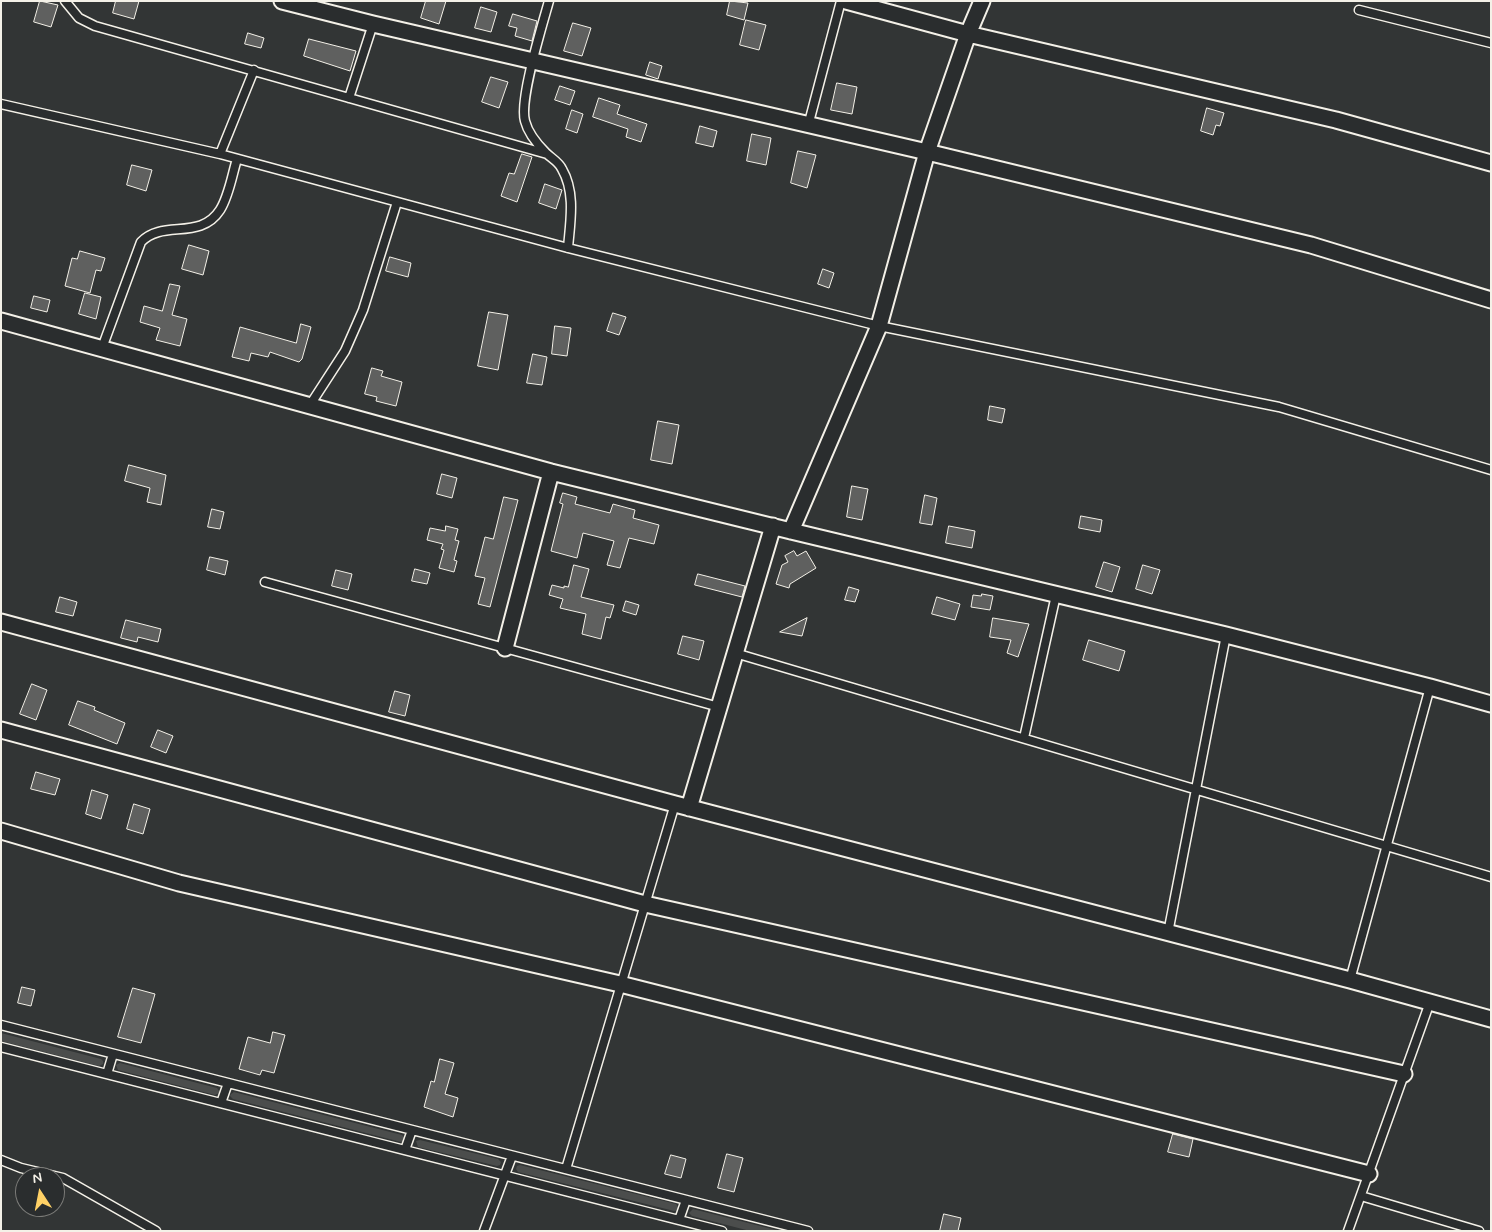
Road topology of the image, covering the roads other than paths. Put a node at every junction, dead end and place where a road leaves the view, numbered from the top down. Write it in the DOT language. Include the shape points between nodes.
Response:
graph roads {
  1 [pos="65,1"];
  2 [pos="282,1"];
  3 [pos="549,1"];
  4 [pos="841,1"];
  5 [pos="846,1"];
  6 [pos="982,1"];
  7 [pos="1359,10"];
  8 [pos="373,24"];
  9 [pos="968,34"];
  10 [pos="1491,43"];
  11 [pos="533,60"];
  12 [pos="254,70"];
  13 [pos="349,98"];
  14 [pos="1,104"];
  15 [pos="808,126"];
  16 [pos="927,152"];
  17 [pos="220,154"];
  18 [pos="547,154"];
  19 [pos="237,159"];
  20 [pos="1491,163"];
  21 [pos="397,202"];
  22 [pos="568,248"];
  23 [pos="1491,300"];
  24 [pos="1,321"];
  25 [pos="879,326"];
  26 [pos="102,348"];
  27 [pos="310,405"];
  28 [pos="1491,470"];
  29 [pos="551,472"];
  30 [pos="773,526"];
  31 [pos="791,531"];
  32 [pos="265,582"];
  33 [pos="1056,595"];
  34 [pos="1,622"];
  35 [pos="1226,635"];
  36 [pos="505,648"];
  37 [pos="735,653"];
  38 [pos="1430,687"];
  39 [pos="1491,704"];
  40 [pos="719,707"];
  41 [pos="1,730"];
  42 [pos="1024,738"];
  43 [pos="1196,789"];
  44 [pos="682,806"];
  45 [pos="1,831"];
  46 [pos="1387,846"];
  47 [pos="1491,877"];
  48 [pos="645,904"];
  49 [pos="1168,933"];
  50 [pos="1350,980"];
  51 [pos="620,984"];
  52 [pos="1430,1002"];
  53 [pos="1491,1019"];
  54 [pos="1,1025"];
  55 [pos="1,1047"];
  56 [pos="113,1054"];
  57 [pos="107,1074"];
  58 [pos="1404,1074"];
  59 [pos="228,1083"];
  60 [pos="221,1103"];
  61 [pos="412,1130"];
  62 [pos="405,1150"];
  63 [pos="512,1156"];
  64 [pos="1,1160"];
  65 [pos="566,1169"];
  66 [pos="1369,1174"];
  67 [pos="505,1176"];
  68 [pos="1361,1196"];
  69 [pos="686,1200"];
  70 [pos="680,1220"];
  71 [pos="156,1231"];
  72 [pos="484,1231"];
  73 [pos="722,1231"];
  74 [pos="808,1231"];
  75 [pos="1348,1231"];
  76 [pos="1479,1231"];
  1 -- 12 [label="lane" via="79,18 95,26"];
  2 -- 8 [label="street"];
  3 -- 11 [label="lane"];
  4 -- 15 [label="lane"];
  5 -- 9 [label="street"];
  6 -- 9 [label="street"];
  7 -- 10 [label="lane"];
  8 -- 11 [label="street"];
  8 -- 13 [label="lane"];
  9 -- 16 [label="street"];
  9 -- 20 [label="street" via="1336,120"];
  11 -- 15 [label="street"];
  11 -- 18 [label="lane" via="523,107 524,121 530,134"];
  12 -- 13 [label="lane"];
  12 -- 17 [label="lane"];
  13 -- 18 [label="lane"];
  14 -- 17 [label="lane"];
  15 -- 16 [label="street"];
  16 -- 23 [label="street" via="1311,245"];
  16 -- 25 [label="street"];
  17 -- 19 [label="lane"];
  18 -- 22 [label="lane" via="562,168 570,191"];
  19 -- 21 [label="lane"];
  19 -- 26 [label="lane" via="223,204 210,220 196,228 150,234 141,242"];
  21 -- 22 [label="lane"];
  21 -- 27 [label="lane" via="363,310 345,351"];
  22 -- 25 [label="lane"];
  24 -- 26 [label="street"];
  25 -- 28 [label="lane" via="1279,407"];
  25 -- 31 [label="street"];
  26 -- 27 [label="street"];
  27 -- 29 [label="street"];
  29 -- 30 [label="street"];
  29 -- 36 [label="street"];
  30 -- 31 [label="street"];
  30 -- 37 [label="street"];
  31 -- 33 [label="street"];
  32 -- 36 [label="lane"];
  33 -- 35 [label="street"];
  33 -- 42 [label="lane"];
  34 -- 44 [label="street"];
  35 -- 38 [label="street"];
  35 -- 43 [label="lane"];
  36 -- 40 [label="lane"];
  37 -- 40 [label="street"];
  37 -- 42 [label="lane"];
  38 -- 39 [label="street"];
  38 -- 46 [label="lane"];
  40 -- 44 [label="street"];
  41 -- 48 [label="street"];
  42 -- 43 [label="lane"];
  43 -- 46 [label="lane"];
  43 -- 49 [label="lane"];
  44 -- 48 [label="lane"];
  44 -- 49 [label="street"];
  45 -- 51 [label="street" via="179,883"];
  46 -- 47 [label="lane"];
  46 -- 50 [label="lane"];
  48 -- 51 [label="lane"];
  48 -- 58 [label="street"];
  49 -- 50 [label="street"];
  50 -- 52 [label="street"];
  51 -- 65 [label="lane"];
  51 -- 66 [label="street"];
  52 -- 53 [label="street"];
  52 -- 58 [label="lane"];
  54 -- 56 [label="lane"];
  55 -- 57 [label="lane"];
  56 -- 57 [label="lane"];
  56 -- 59 [label="lane"];
  57 -- 60 [label="lane"];
  58 -- 66 [label="lane"];
  59 -- 60 [label="lane"];
  59 -- 61 [label="lane"];
  60 -- 62 [label="lane"];
  61 -- 62 [label="lane"];
  61 -- 63 [label="lane"];
  62 -- 67 [label="lane"];
  63 -- 65 [label="lane"];
  63 -- 67 [label="lane"];
  64 -- 71 [label="lane" via="63,1178"];
  65 -- 69 [label="lane"];
  66 -- 68 [label="lane"];
  67 -- 70 [label="lane"];
  67 -- 72 [label="lane"];
  68 -- 75 [label="lane"];
  68 -- 76 [label="lane"];
  69 -- 70 [label="lane"];
  69 -- 74 [label="lane"];
  70 -- 73 [label="lane"];
}
